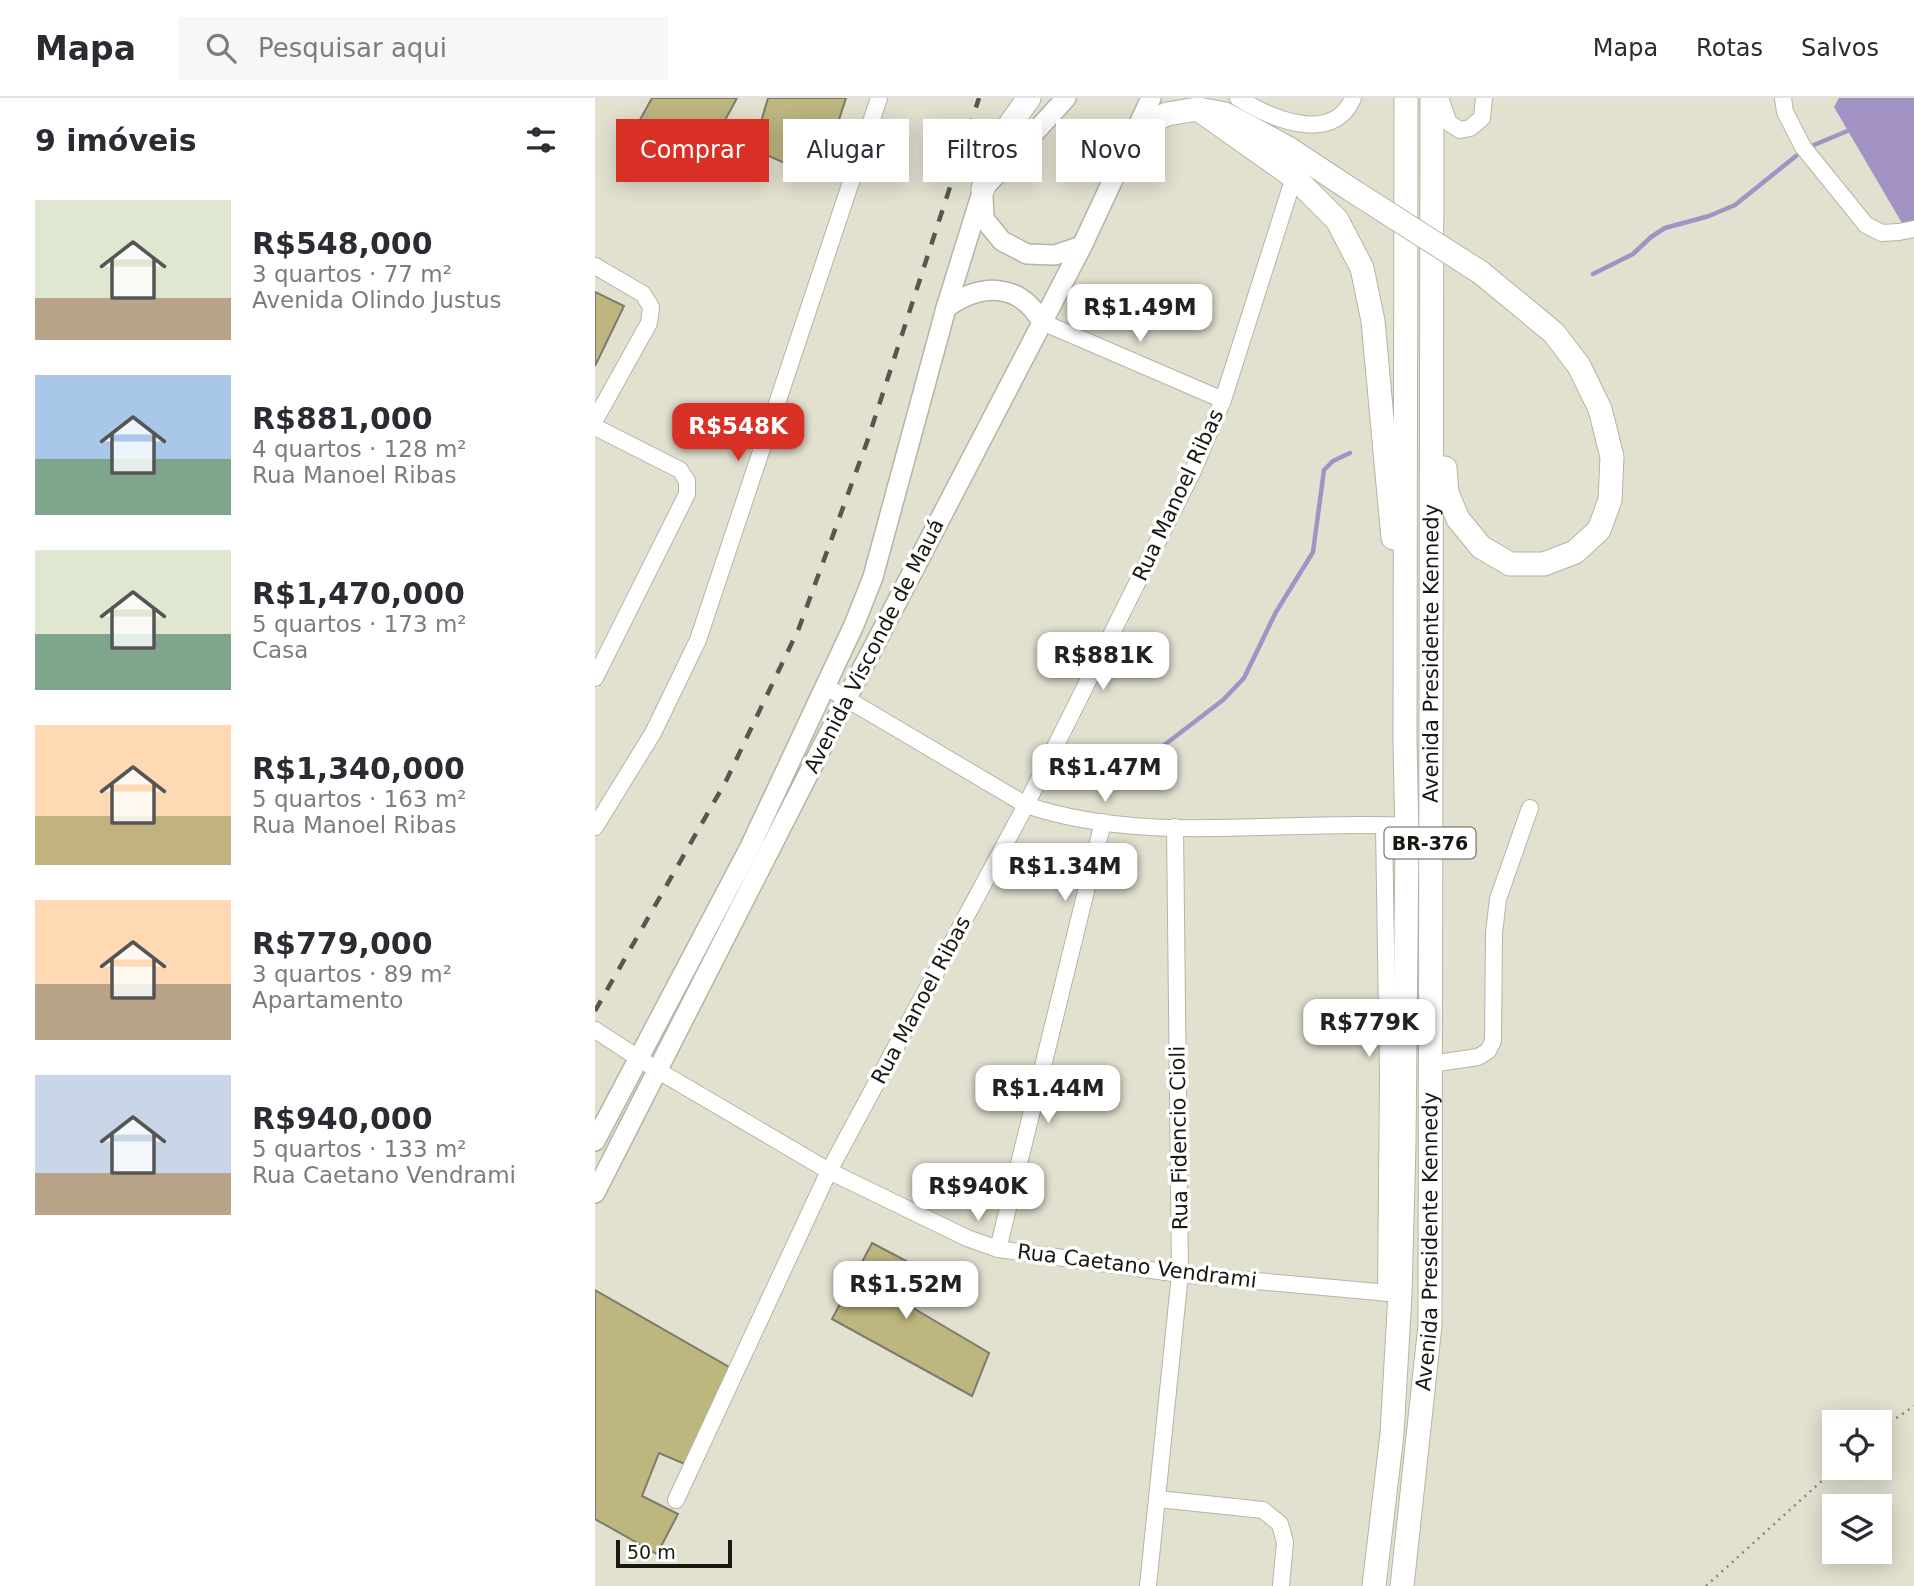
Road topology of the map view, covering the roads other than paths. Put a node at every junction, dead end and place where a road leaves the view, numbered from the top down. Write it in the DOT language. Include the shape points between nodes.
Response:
graph roads {
  1 [pos="879,98"];
  2 [pos="1029,98"];
  3 [pos="1066,98"];
  4 [pos="1151,98"];
  5 [pos="1238,98"];
  6 [pos="1353,98"];
  7 [pos="1406,98"];
  8 [pos="1432,98"];
  9 [pos="1440,98"];
  10 [pos="1484,98"];
  11 [pos="1783,98"];
  12 [pos="1198,109"];
  13 [pos="1141,119"];
  14 [pos="1157,119"];
  15 [pos="1294,177"];
  16 [pos="1111,182"];
  17 [pos="983,189"];
  18 [pos="1914,229"];
  19 [pos="1082,246"];
  20 [pos="595,266"];
  21 [pos="946,308"];
  22 [pos="1042,322"];
  23 [pos="1433,341"];
  24 [pos="1223,400"];
  25 [pos="595,420"];
  26 [pos="595,427"];
  27 [pos="595,678"];
  28 [pos="825,687"];
  29 [pos="847,698"];
  30 [pos="1405,740"];
  31 [pos="1026,805"];
  32 [pos="1530,808"];
  33 [pos="1103,822"];
  34 [pos="1395,825"];
  35 [pos="595,827"];
  36 [pos="1175,827"];
  37 [pos="595,1030"];
  38 [pos="638,1058"];
  39 [pos="1431,1064"];
  40 [pos="657,1070"];
  41 [pos="595,1141"];
  42 [pos="829,1171"];
  43 [pos="595,1193"];
  44 [pos="998,1249"];
  45 [pos="1180,1274"];
  46 [pos="1393,1293"];
  47 [pos="1158,1499"];
  48 [pos="676,1500"];
  49 [pos="1148,1586"];
  50 [pos="1281,1586"];
  51 [pos="1374,1586"];
  52 [pos="1402,1586"];
  1 -- 35 [label="street" via="698,640 653,733"];
  2 -- 17 [label="highway" via="1001,137"];
  3 -- 17 [label="main road, Avenida Visconde de Mauá"];
  4 -- 13 [label="main road, Avenida Visconde de Mauá"];
  5 -- 6 [label="street" via="1267,115 1310,125 1338,120"];
  7 -- 30 [label="highway, Avenida Presidente Kennedy / BR-376"];
  8 -- 23 [label="highway, Avenida Presidente Kennedy / BR-376"];
  9 -- 10 [label="street" via="1449,122 1460,130 1482,118"];
  11 -- 18 [label="street" via="1803,147 1866,225 1882,233"];
  12 -- 14 [label="highway"];
  12 -- 15 [label="highway"];
  12 -- 23 [label="highway, bridge" via="1225,114 1288,148 1480,272 1554,333 1579,366 1599,410 1612,457 1610,500 1599,530 1575,552 1544,564 1510,564 1481,547 1458,519 1447,494"];
  15 -- 24 [label="street, Rua Manoel Ribas"];
  15 -- 30 [label="highway" via="1337,220 1362,268 1373,321 1398,592"];
  16 -- 19 [label="main road, Avenida Visconde de Mauá"];
  17 -- 19 [label="main road" via="984,219 1002,241 1027,254 1055,256"];
  17 -- 21 [label="main road, Avenida Visconde de Mauá"];
  19 -- 22 [label="main road, Avenida Visconde de Mauá"];
  20 -- 25 [label="street" via="643,294 651,306 649,323"];
  21 -- 22 [label="main road" via="981,290 1001,291 1027,302"];
  21 -- 28 [label="main road, Avenida Visconde de Mauá" via="873,577"];
  22 -- 24 [label="street"];
  22 -- 29 [label="main road, Avenida Visconde de Mauá"];
  23 -- 39 [label="highway, Avenida Presidente Kennedy / BR-376"];
  24 -- 31 [label="street, Rua Manoel Ribas" via="1192,473"];
  26 -- 27 [label="street" via="680,470 687,481 687,494"];
  28 -- 29 [label="street"];
  28 -- 38 [label="main road, Avenida Visconde de Mauá" via="749,849"];
  29 -- 31 [label="street"];
  29 -- 40 [label="main road, Avenida Visconde de Mauá"];
  30 -- 34 [label="highway, Avenida Presidente Kennedy / BR-376"];
  31 -- 33 [label="street" via="1059,816"];
  31 -- 42 [label="street, Rua Manoel Ribas"];
  32 -- 39 [label="street" via="1498,900 1493,1041 1478,1057"];
  33 -- 36 [label="street"];
  33 -- 44 [label="street"];
  34 -- 36 [label="street"];
  34 -- 46 [label="highway, Avenida Presidente Kennedy / BR-376" via="1404,1143"];
  36 -- 45 [label="street, Rua Fidencio Cioli"];
  37 -- 38 [label="street, Rua Caetano Vendrami"];
  38 -- 40 [label="street, Rua Caetano Vendrami"];
  38 -- 41 [label="main road, Avenida Visconde de Mauá"];
  39 -- 52 [label="highway, Avenida Presidente Kennedy / BR-376" via="1430,1325"];
  40 -- 42 [label="street, Rua Caetano Vendrami"];
  40 -- 43 [label="main road, Avenida Visconde de Mauá"];
  42 -- 44 [label="street, Rua Caetano Vendrami"];
  42 -- 48 [label="street, Rua Manoel Ribas"];
  44 -- 45 [label="street, Rua Caetano Vendrami"];
  45 -- 46 [label="street, Rua Caetano Vendrami"];
  45 -- 47 [label="street, Rua Fidencio Cioli"];
  46 -- 51 [label="highway, Avenida Presidente Kennedy / BR-376" via="1392,1434"];
  47 -- 49 [label="street, Rua Fidencio Cioli"];
  47 -- 50 [label="street" via="1263,1510 1280,1524 1285,1542"];
}
